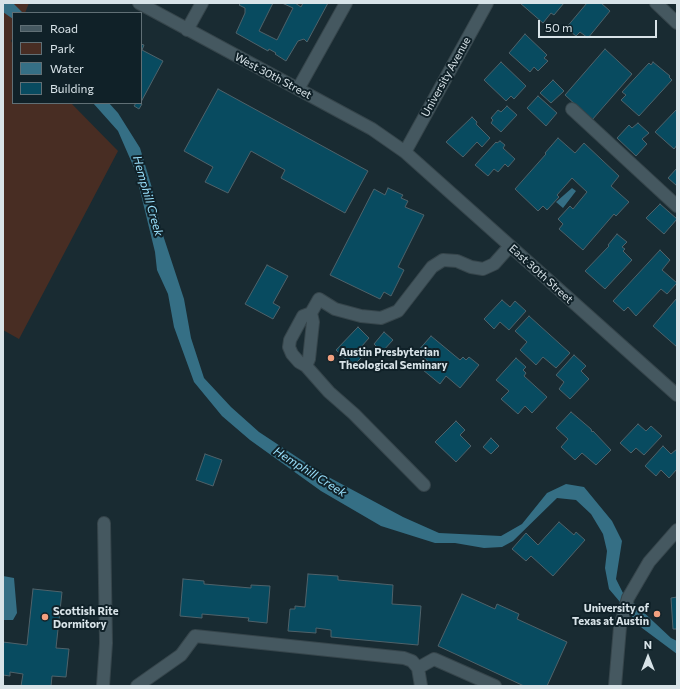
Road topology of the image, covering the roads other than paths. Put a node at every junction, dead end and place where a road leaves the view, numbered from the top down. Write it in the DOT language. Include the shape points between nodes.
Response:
graph roads {
  1 [pos="139,3"];
  2 [pos="202,3"];
  3 [pos="346,3"];
  4 [pos="487,3"];
  5 [pos="656,3"];
  6 [pos="677,22"];
  7 [pos="187,30"];
  8 [pos="298,89"];
  9 [pos="572,109"];
  10 [pos="405,152"];
  11 [pos="677,206"];
  12 [pos="510,246"];
  13 [pos="311,313"];
  14 [pos="306,366"];
  15 [pos="677,395"];
  16 [pos="424,485"];
  17 [pos="104,523"];
  18 [pos="677,530"];
  19 [pos="418,668"];
  20 [pos="102,686"];
  21 [pos="137,686"];
  22 [pos="421,686"];
  23 [pos="496,686"];
  24 [pos="615,686"];
  1 -- 7 [label="street, West 30th Street"];
  2 -- 7 [label="street"];
  3 -- 8 [label="street"];
  4 -- 10 [label="street, University Avenue"];
  5 -- 6 [label="street"];
  7 -- 8 [label="street, West 30th Street"];
  8 -- 10 [label="street, West 30th Street" via="372,129"];
  9 -- 11 [label="street"];
  10 -- 12 [label="street, East 30th Street"];
  12 -- 13 [label="street" via="494,264 484,269 457,261 443,260 432,267 398,311 380,318 336,309 319,299"];
  12 -- 15 [label="street, East 30th Street"];
  13 -- 14 [label="street" via="309,359"];
  13 -- 14 [label="street" via="303,316 289,347 299,362"];
  14 -- 16 [label="street"];
  17 -- 20 [label="street" via="106,643"];
  18 -- 24 [label="street" via="649,562 628,598 620,627"];
  19 -- 21 [label="street" via="412,661 404,658 195,636 181,655"];
  19 -- 22 [label="street"];
  19 -- 23 [label="street" via="434,659"];
}
